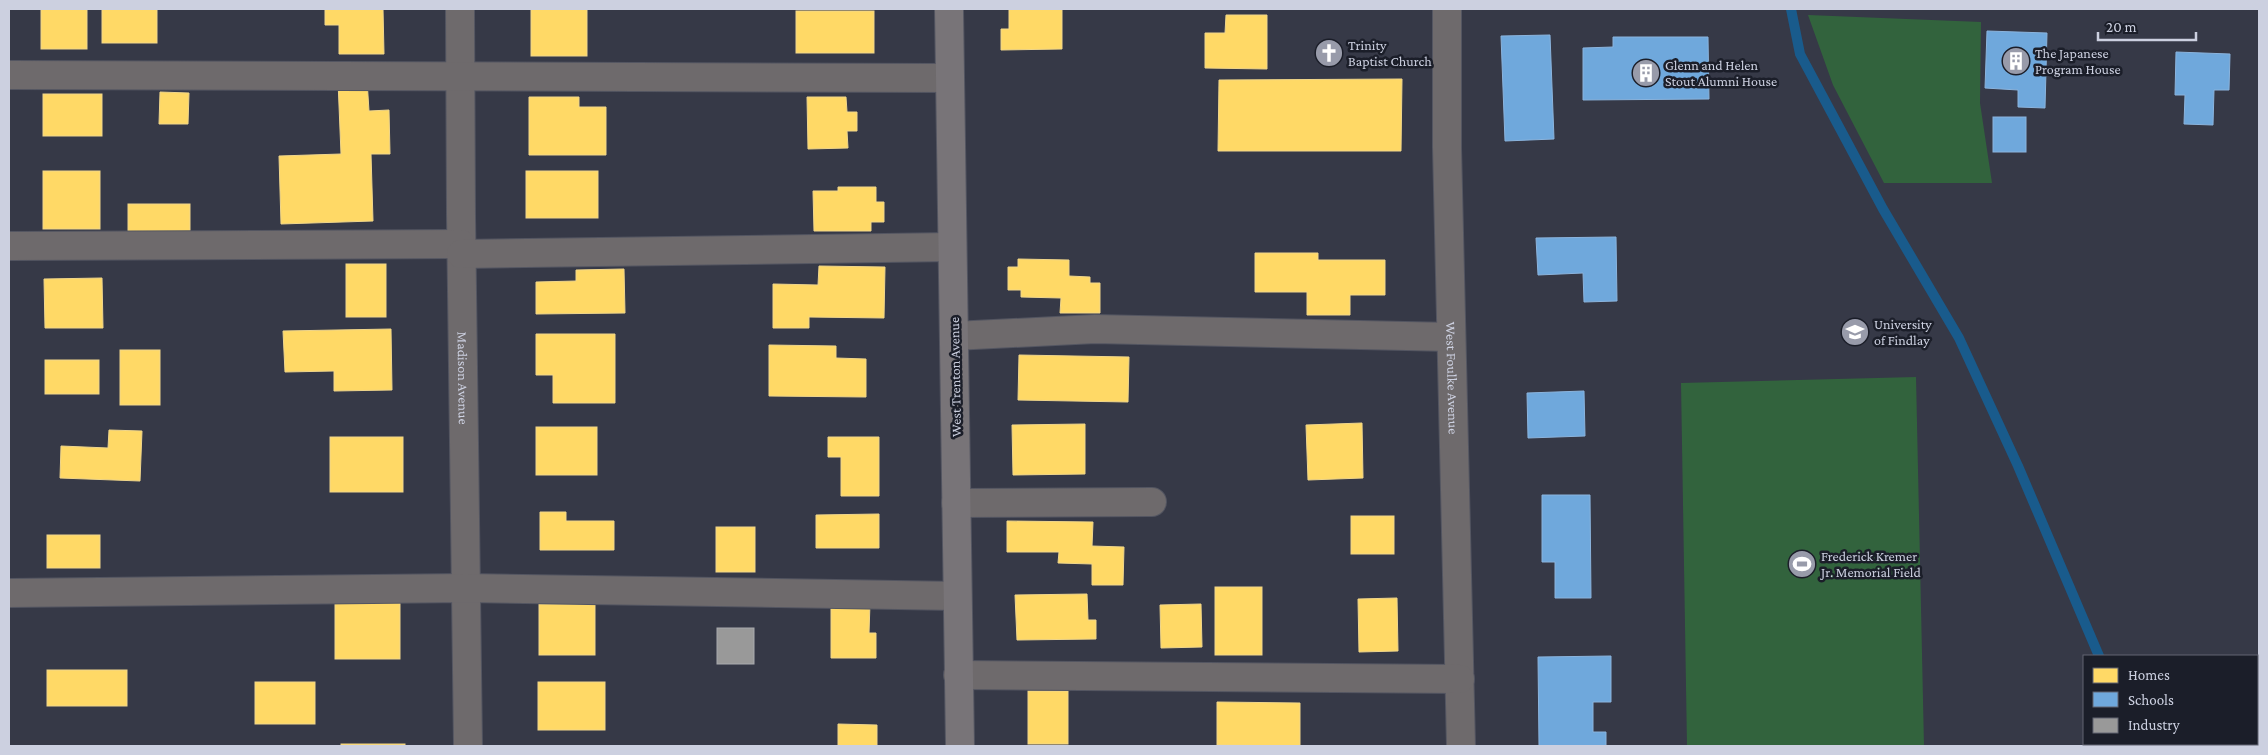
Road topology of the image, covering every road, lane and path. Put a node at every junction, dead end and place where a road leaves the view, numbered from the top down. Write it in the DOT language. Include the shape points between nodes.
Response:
graph roads {
  1 [pos="460,9"];
  2 [pos="949,9"];
  3 [pos="1446,9"];
  4 [pos="9,75"];
  5 [pos="460,77"];
  6 [pos="950,78"];
  7 [pos="9,246"];
  8 [pos="952,247"];
  9 [pos="461,249"];
  10 [pos="954,336"];
  11 [pos="1451,337"];
  12 [pos="1152,502"];
  13 [pos="956,503"];
  14 [pos="466,588"];
  15 [pos="9,593"];
  16 [pos="957,596"];
  17 [pos="958,675"];
  18 [pos="1460,679"];
  19 [pos="468,746"];
  20 [pos="960,746"];
  21 [pos="1461,746"];
  1 -- 5 [label="street, Madison Avenue"];
  2 -- 6 [label="main road, West Trenton Avenue"];
  3 -- 11 [label="street, West Foulke Avenue"];
  4 -- 5 [label="street"];
  5 -- 6 [label="street"];
  5 -- 9 [label="street, Madison Avenue"];
  6 -- 8 [label="main road, West Trenton Avenue"];
  7 -- 9 [label="street"];
  8 -- 9 [label="street"];
  8 -- 10 [label="main road, West Trenton Avenue"];
  9 -- 14 [label="street, Madison Avenue"];
  10 -- 11 [label="street" via="1095,329"];
  10 -- 13 [label="main road, West Trenton Avenue"];
  11 -- 18 [label="street, West Foulke Avenue"];
  12 -- 13 [label="street"];
  13 -- 16 [label="main road, West Trenton Avenue"];
  14 -- 15 [label="street"];
  14 -- 16 [label="street"];
  14 -- 19 [label="street, Madison Avenue"];
  16 -- 17 [label="main road, West Trenton Avenue"];
  17 -- 18 [label="street"];
  17 -- 20 [label="main road, West Trenton Avenue"];
  18 -- 21 [label="street, West Foulke Avenue"];
}
